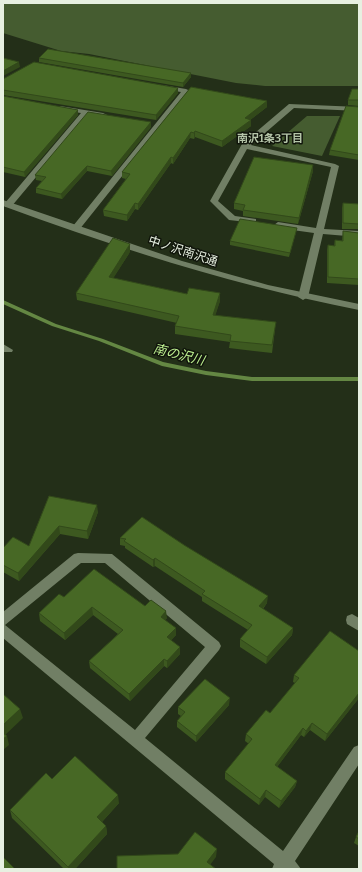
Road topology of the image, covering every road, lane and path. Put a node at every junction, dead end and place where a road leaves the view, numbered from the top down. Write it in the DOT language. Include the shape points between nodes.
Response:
graph roads {
  1 [pos="156,85"];
  2 [pos="56,107"];
  3 [pos="359,109"];
  4 [pos="86,112"];
  5 [pos="108,116"];
  6 [pos="245,146"];
  7 [pos="5,204"];
  8 [pos="76,228"];
  9 [pos="319,231"];
  10 [pos="359,234"];
  11 [pos="303,297"];
  12 [pos="359,307"];
  13 [pos="3,620"];
  14 [pos="3,630"];
  15 [pos="136,739"];
  16 [pos="359,752"];
  17 [pos="286,867"];
  1 -- 8 [label="street" via="186,91 155,124"];
  2 -- 4 [label="street"];
  3 -- 6 [label="street" via="292,106"];
  4 -- 5 [label="street"];
  4 -- 7 [label="street"];
  6 -- 9 [label="street" via="335,166"];
  6 -- 9 [label="street" via="214,201 232,218"];
  7 -- 8 [label="street, 中ノ沢南沢通"];
  8 -- 11 [label="street, 中ノ沢南沢通" via="207,272"];
  9 -- 10 [label="street"];
  9 -- 11 [label="street"];
  11 -- 12 [label="street, 中ノ沢南沢通"];
  13 -- 15 [label="street" via="78,558 108,558 214,646"];
  14 -- 15 [label="street"];
  15 -- 17 [label="street"];
  16 -- 17 [label="street"];
}
